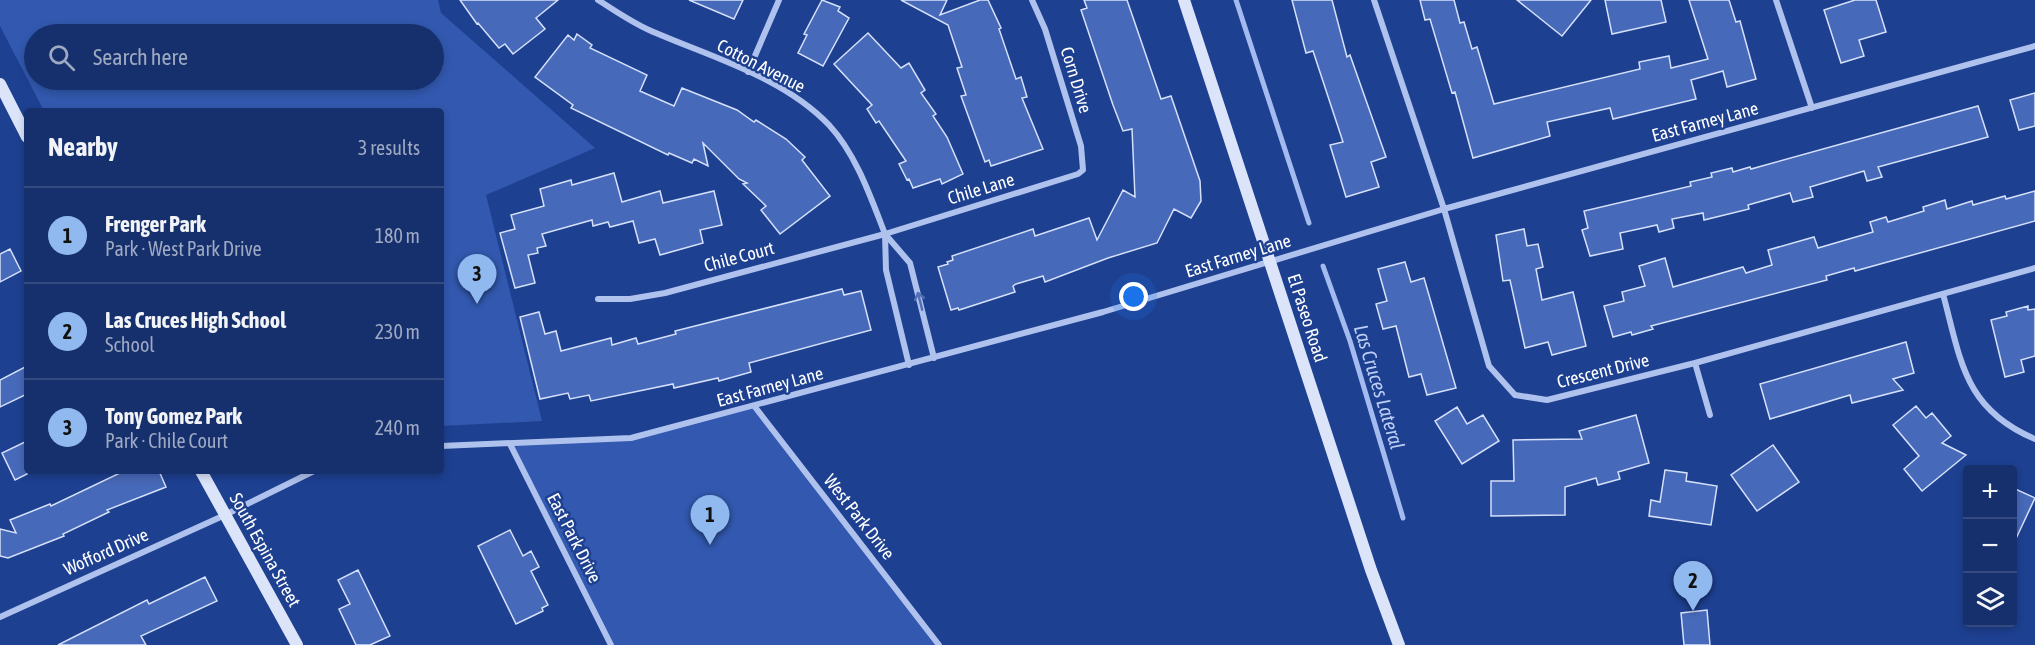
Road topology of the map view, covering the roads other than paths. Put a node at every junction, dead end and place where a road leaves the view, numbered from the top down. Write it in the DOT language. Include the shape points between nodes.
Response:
graph roads {
  1 [pos="598,0"];
  2 [pos="779,0"];
  3 [pos="1032,0"];
  4 [pos="1184,0"];
  5 [pos="1374,0"];
  6 [pos="1776,0"];
  7 [pos="2035,46"];
  8 [pos="748,72"];
  9 [pos="0,84"];
  10 [pos="1812,108"];
  11 [pos="24,131"];
  12 [pos="1083,170"];
  13 [pos="1444,209"];
  14 [pos="885,234"];
  15 [pos="1270,262"];
  16 [pos="2035,268"];
  17 [pos="1943,294"];
  18 [pos="598,299"];
  19 [pos="934,358"];
  20 [pos="1695,363"];
  21 [pos="909,365"];
  22 [pos="755,407"];
  23 [pos="1710,415"];
  24 [pos="2035,439"];
  25 [pos="510,444"];
  26 [pos="444,446"];
  27 [pos="203,474"];
  28 [pos="308,474"];
  29 [pos="225,515"];
  30 [pos="0,617"];
  31 [pos="297,645"];
  32 [pos="611,645"];
  33 [pos="939,645"];
  34 [pos="1399,645"];
  1 -- 8 [label="street, Cotton Avenue" via="646,28"];
  2 -- 8 [label="street"];
  3 -- 12 [label="street, Corn Drive" via="1045,29 1081,146"];
  4 -- 15 [label="main road, El Paseo Road"];
  5 -- 13 [label="street, Crescent Drive"];
  6 -- 10 [label="street"];
  7 -- 10 [label="street, East Farney Lane"];
  8 -- 14 [label="street, Cotton Avenue" via="795,96 830,126 851,157"];
  9 -- 11 [label="main road"];
  10 -- 13 [label="street, East Farney Lane"];
  12 -- 14 [label="street, Chile Lane" via="1070,178"];
  13 -- 15 [label="street, East Farney Lane"];
  13 -- 20 [label="street, Crescent Drive" via="1489,366 1515,395 1547,400"];
  14 -- 18 [label="street, Chile Court" via="665,293"];
  19 -- 14 [label="street, Cotton Avenue, one-way" via="910,263"];
  14 -- 21 [label="street, Cotton Avenue" via="886,270"];
  15 -- 19 [label="street, East Farney Lane"];
  15 -- 34 [label="main road, El Paseo Road"];
  16 -- 17 [label="street, Crescent Drive"];
  17 -- 20 [label="street, Crescent Drive"];
  17 -- 24 [label="street" via="1964,374 1986,409"];
  19 -- 21 [label="street, East Farney Lane"];
  20 -- 23 [label="street"];
  21 -- 22 [label="street, East Farney Lane"];
  22 -- 25 [label="street, East Farney Lane" via="631,438"];
  22 -- 33 [label="street, West Park Drive"];
  25 -- 26 [label="street, East Farney Lane"];
  25 -- 32 [label="street, East Park Drive"];
  27 -- 29 [label="main road, South Espina Street"];
  28 -- 29 [label="street"];
  29 -- 30 [label="street, Wofford Drive"];
  29 -- 31 [label="main road, South Espina Street"];
}
